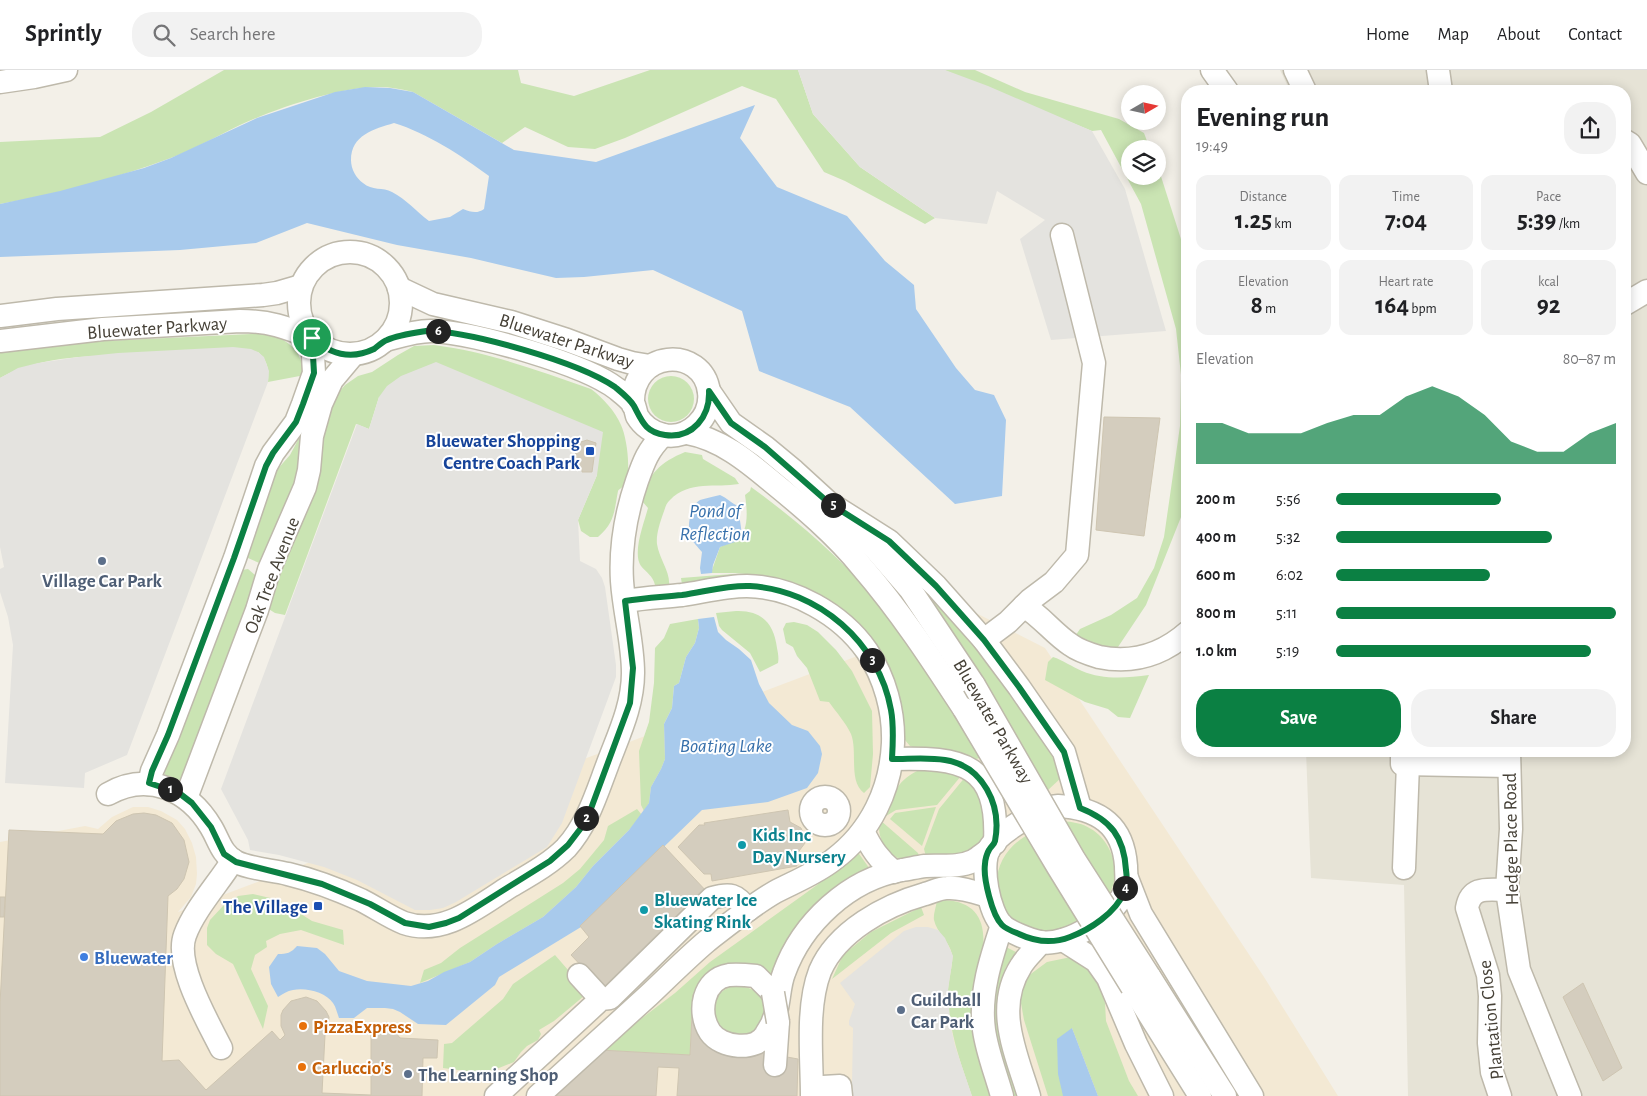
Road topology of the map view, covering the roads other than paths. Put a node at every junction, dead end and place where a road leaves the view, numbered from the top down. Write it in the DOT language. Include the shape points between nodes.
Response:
graph roads {
  1 [pos="66,70"];
  2 [pos="1212,70"];
  3 [pos="1295,70"];
  4 [pos="1438,70"];
  5 [pos="0,82"];
  6 [pos="1223,85"];
  7 [pos="1302,85"];
  8 [pos="1440,85"];
  9 [pos="1631,146"];
  10 [pos="1647,173"];
  11 [pos="1062,235"];
  12 [pos="301,286"];
  13 [pos="399,288"];
  14 [pos="1647,291"];
  15 [pos="1631,300"];
  16 [pos="0,316"];
  17 [pos="312,338"];
  18 [pos="386,340"];
  19 [pos="0,341"];
  20 [pos="353,355"];
  21 [pos="650,366"];
  22 [pos="709,391"];
  23 [pos="633,404"];
  24 [pos="687,433"];
  25 [pos="663,435"];
  26 [pos="829,503"];
  27 [pos="234,558"];
  28 [pos="269,570"];
  29 [pos="625,601"];
  30 [pos="1024,606"];
  31 [pos="1181,637"];
  32 [pos="984,640"];
  33 [pos="1405,758"];
  34 [pos="1509,758"];
  35 [pos="892,759"];
  36 [pos="149,784"];
  37 [pos="108,794"];
  38 [pos="186,798"];
  39 [pos="1080,808"];
  40 [pos="829,824"];
  41 [pos="857,838"];
  42 [pos="992,846"];
  43 [pos="233,860"];
  44 [pos="1404,868"];
  45 [pos="894,872"];
  46 [pos="1127,878"];
  47 [pos="1508,890"];
  48 [pos="988,896"];
  49 [pos="748,910"];
  50 [pos="1002,925"];
  51 [pos="1052,941"];
  52 [pos="579,975"];
  53 [pos="1141,982"];
  54 [pos="601,999"];
  55 [pos="221,1048"];
  56 [pos="775,1065"];
  57 [pos="825,1093"];
  58 [pos="496,1096"];
  59 [pos="538,1096"];
  60 [pos="1002,1096"];
  61 [pos="1029,1096"];
  62 [pos="1162,1096"];
  63 [pos="1200,1096"];
  64 [pos="1225,1096"];
  65 [pos="1252,1096"];
  66 [pos="1500,1096"];
  67 [pos="1570,1096"];
  1 -- 5 [label="street"];
  2 -- 6 [label="street"];
  3 -- 7 [label="street"];
  4 -- 8 [label="street"];
  9 -- 10 [label="street"];
  11 -- 30 [label="street" via="1094,363 1077,555 1054,582"];
  12 -- 13 [label="street" via="308,273 323,260 342,252 356,252 381,263"];
  12 -- 16 [label="street, Bluewater Parkway" via="263,296 57,309"];
  12 -- 17 [label="street" via="299,314"];
  13 -- 18 [label="street" via="400,316"];
  13 -- 21 [label="street, Bluewater Parkway" via="433,304 520,324 618,359"];
  14 -- 15 [label="street"];
  17 -- 19 [label="street, Bluewater Parkway" via="270,322 240,321 112,329"];
  17 -- 20 [label="street" via="331,351"];
  17 -- 27 [label="street" via="314,373 296,422 266,466"];
  18 -- 20 [label="street" via="376,348"];
  18 -- 23 [label="street, Bluewater Parkway" via="426,331 477,338 587,373 616,388"];
  20 -- 28 [label="street, Oak Tree Avenue" via="332,380 321,404 312,436 305,487"];
  21 -- 22 [label="street" via="666,360 690,364 702,375"];
  21 -- 23 [label="street" via="643,371 634,387"];
  22 -- 24 [label="street" via="704,417"];
  22 -- 26 [label="street, Bluewater Parkway" via="731,423 765,447"];
  23 -- 25 [label="street" via="644,424"];
  24 -- 25 [label="street"];
  24 -- 53 [label="street, Bluewater Parkway, bridge" via="714,441 743,458 781,489 861,565 925,650 1058,867"];
  25 -- 29 [label="street" via="644,462 628,509 622,554"];
  26 -- 32 [label="street" via="889,541 936,586"];
  26 -- 53 [label="street, Bluewater Parkway, bridge" via="910,589 974,685"];
  27 -- 28 [label="street"];
  27 -- 36 [label="street"];
  28 -- 38 [label="street, Oak Tree Avenue"];
  29 -- 35 [label="street" via="745,586 777,590 813,604 852,633 877,669 891,710"];
  29 -- 43 [label="street" via="633,668 627,711 581,828 564,850 542,867 459,918 429,927 405,923 322,884"];
  30 -- 31 [label="street" via="1074,648 1092,655 1128,660 1152,655"];
  30 -- 32 [label="street"];
  32 -- 39 [label="street" via="1064,752"];
  33 -- 34 [label="street"];
  33 -- 44 [label="street"];
  34 -- 47 [label="street, Hedge Place Road" via="1511,829"];
  35 -- 41 [label="street" via="886,790"];
  35 -- 42 [label="street" via="946,760 976,774 992,798 995,813"];
  36 -- 37 [label="street" via="125,787"];
  36 -- 38 [label="street" via="167,788"];
  38 -- 43 [label="street" via="211,827 224,854"];
  39 -- 42 [label="street" via="1058,806 1042,810 1004,834"];
  39 -- 46 [label="street" via="1100,816 1114,830 1124,850"];
  40 -- 41 [label="street"];
  41 -- 45 [label="street"];
  41 -- 49 [label="street" via="833,860"];
  42 -- 45 [label="street" via="964,864"];
  42 -- 48 [label="street" via="984,866"];
  43 -- 55 [label="street" via="184,936 183,952 190,986"];
  45 -- 56 [label="street, bridge" via="846,894 806,933 784,973 774,1020 763,1040 741,1047 722,1041 711,1033 704,1017 703,1001 709,986 729,975 756,976 773,993 778,1022"];
  46 -- 51 [label="street" via="1124,892 1112,910 1082,933"];
  46 -- 65 [label="street" via="1141,914"];
  47 -- 66 [label="street, Plantation Close" via="1475,892 1467,908 1488,975 1489,1043 1492,1072"];
  47 -- 67 [label="street, Hedge Place Road" via="1519,970"];
  48 -- 50 [label="street"];
  48 -- 57 [label="street" via="947,888 906,899 868,919 831,953 815,988 812,1017"];
  49 -- 54 [label="street" via="740,899 731,896 712,898 610,998"];
  49 -- 59 [label="street" via="706,943"];
  50 -- 51 [label="street" via="1018,934"];
  50 -- 60 [label="street" via="992,954 982,1004 984,1030"];
  51 -- 61 [label="street" via="1021,965 1010,987 1007,1014 1011,1040"];
  51 -- 62 [label="street" via="1096,961 1108,978"];
  52 -- 54 [label="street"];
  53 -- 63 [label="street, Bluewater Parkway"];
  53 -- 64 [label="street, Bluewater Parkway"];
  54 -- 58 [label="street"];
}
